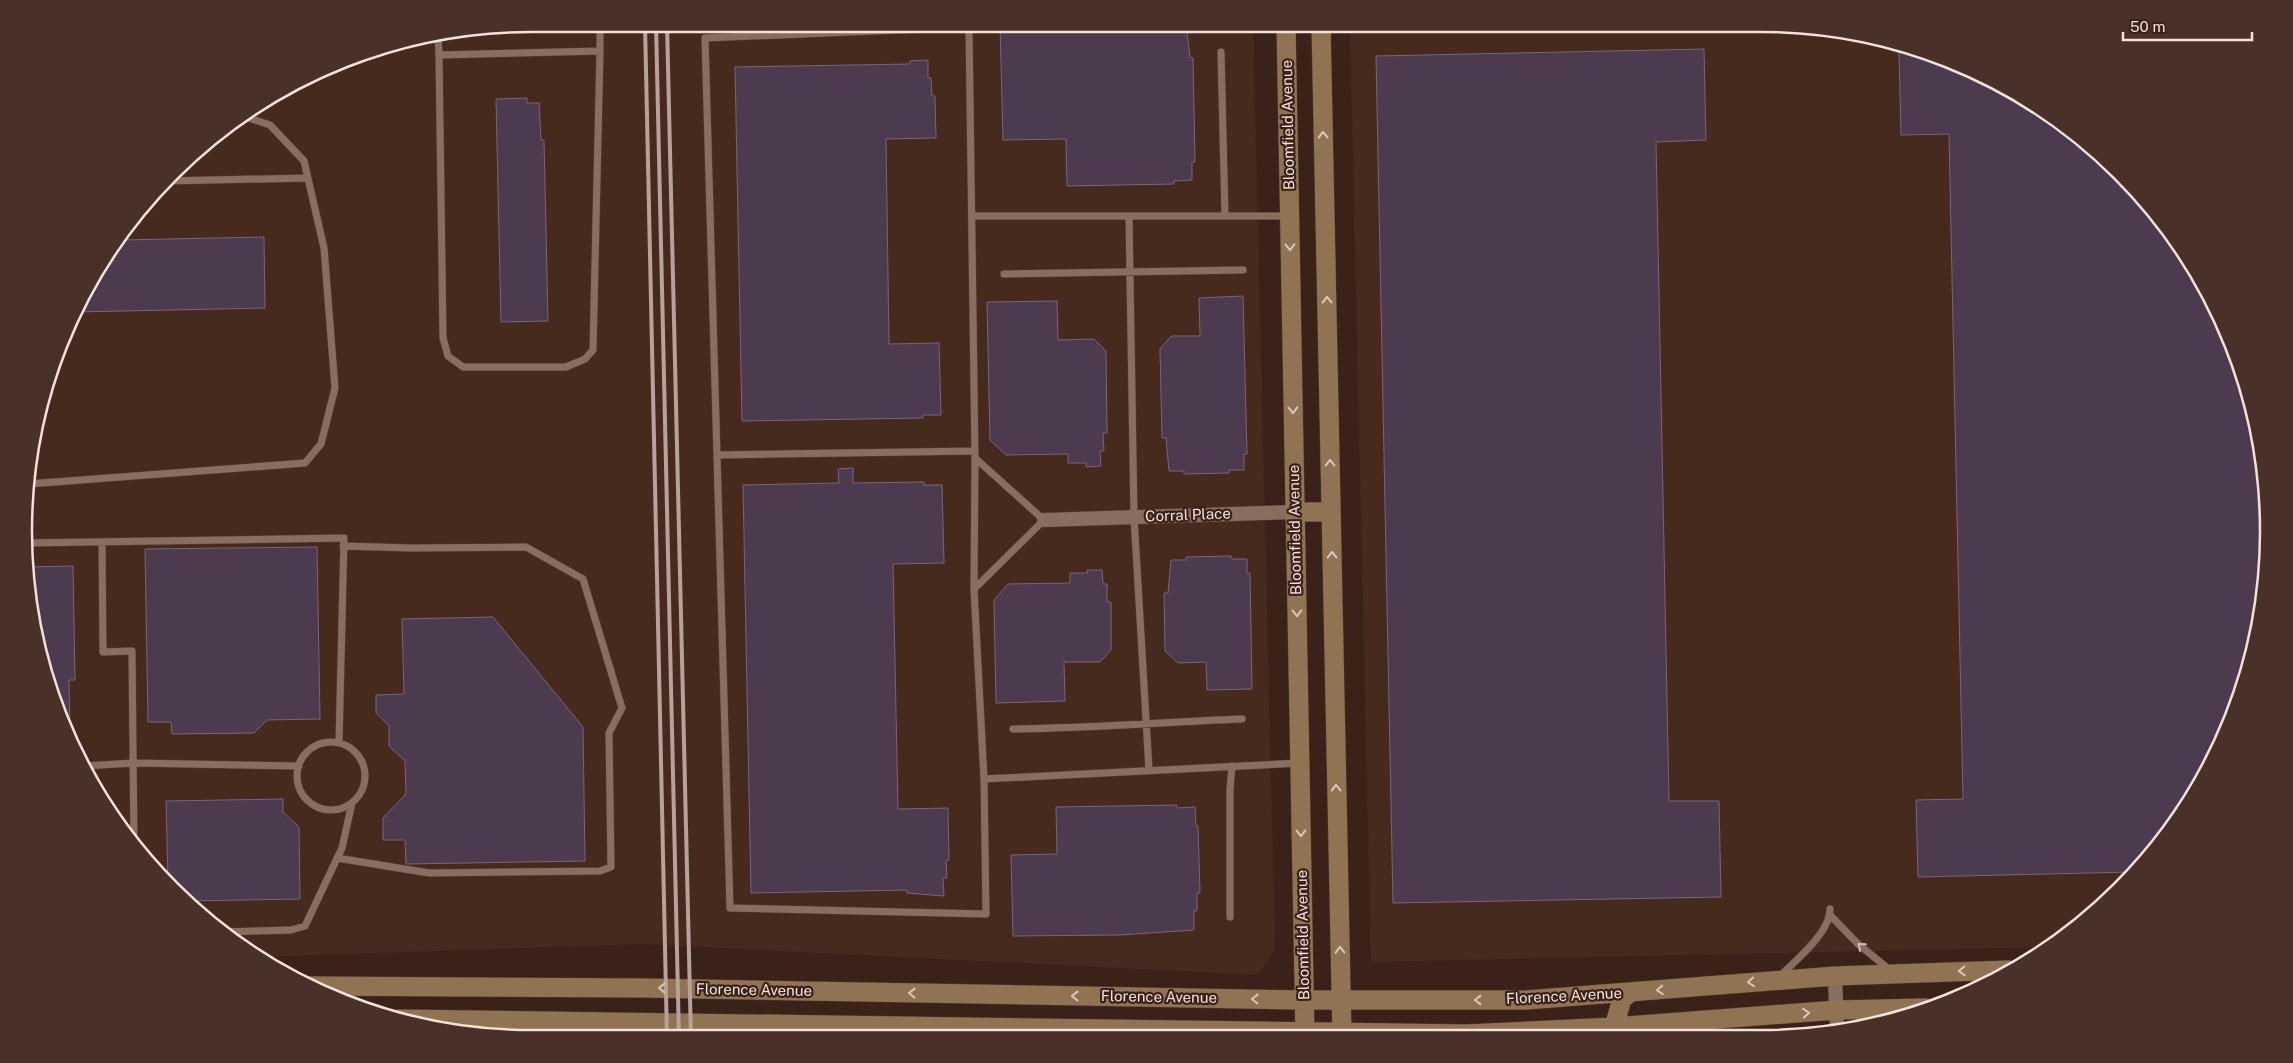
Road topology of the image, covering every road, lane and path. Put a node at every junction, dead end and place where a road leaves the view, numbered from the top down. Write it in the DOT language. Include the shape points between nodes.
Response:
graph roads {
  1 [pos="600,32"];
  2 [pos="827,32"];
  3 [pos="969,32"];
  4 [pos="1286,32"];
  5 [pos="1321,32"];
  6 [pos="438,41"];
  7 [pos="600,51"];
  8 [pos="1222,52"];
  9 [pos="439,55"];
  10 [pos="252,119"];
  11 [pos="308,178"];
  12 [pos="177,181"];
  13 [pos="972,216"];
  14 [pos="1129,216"];
  15 [pos="1225,216"];
  16 [pos="1290,216"];
  17 [pos="1243,270"];
  18 [pos="1130,272"];
  19 [pos="1004,274"];
  20 [pos="975,454"];
  21 [pos="717,455"];
  22 [pos="35,483"];
  23 [pos="1295,512"];
  24 [pos="1331,512"];
  25 [pos="1134,517"];
  26 [pos="1044,520"];
  27 [pos="33,543"];
  28 [pos="102,543"];
  29 [pos="344,546"];
  30 [pos="974,589"];
  31 [pos="1242,719"];
  32 [pos="1146,723"];
  33 [pos="1013,729"];
  34 [pos="339,743"];
  35 [pos="134,763"];
  36 [pos="1300,763"];
  37 [pos="91,766"];
  38 [pos="299,766"];
  39 [pos="1232,766"];
  40 [pos="1149,770"];
  41 [pos="984,779"];
  42 [pos="352,803"];
  43 [pos="134,832"];
  44 [pos="337,858"];
  45 [pos="1230,917"];
  46 [pos="234,932"];
  47 [pos="1999,970"];
  48 [pos="1894,974"];
  49 [pos="1835,976"];
  50 [pos="1776,980"];
  51 [pos="326,986"];
  52 [pos="1631,992"];
  53 [pos="1341,999"];
  54 [pos="1304,1000"];
  55 [pos="1907,1008"];
  56 [pos="1837,1010"];
  57 [pos="428,1019"];
  58 [pos="1837,1024"];
  59 [pos="1063,1030"];
  60 [pos="1305,1030"];
  61 [pos="1342,1030"];
  62 [pos="1614,1030"];
  63 [pos="1625,1030"];
  1 -- 7 [label="lane"];
  2 -- 21 [label="lane" via="705,38"];
  3 -- 13 [label="lane"];
  4 -- 16 [label="main road, Bloomfield Avenue"];
  24 -- 5 [label="main road, one-way"];
  6 -- 9 [label="lane"];
  7 -- 9 [label="lane"];
  7 -- 9 [label="lane" via="593,350 585,359 566,367 463,367 448,356 443,338"];
  8 -- 15 [label="lane"];
  10 -- 11 [label="lane" via="270,125 304,162"];
  11 -- 12 [label="lane"];
  11 -- 22 [label="lane" via="324,248 335,388 321,444 305,463"];
  13 -- 14 [label="lane"];
  13 -- 20 [label="lane"];
  14 -- 15 [label="lane"];
  14 -- 18 [label="lane"];
  15 -- 16 [label="lane"];
  16 -- 23 [label="main road, Bloomfield Avenue, one-way"];
  17 -- 18 [label="lane"];
  18 -- 19 [label="lane"];
  18 -- 25 [label="lane"];
  20 -- 21 [label="lane"];
  20 -- 26 [label="lane"];
  20 -- 30 [label="lane"];
  21 -- 41 [label="lane" via="730,908 986,914"];
  23 -- 24 [label="main road, Corral Place"];
  23 -- 25 [label="street, Corral Place"];
  23 -- 36 [label="main road, Bloomfield Avenue, one-way"];
  53 -- 24 [label="main road, one-way"];
  25 -- 26 [label="street, Corral Place"];
  25 -- 32 [label="lane"];
  26 -- 30 [label="lane"];
  27 -- 28 [label="lane"];
  28 -- 29 [label="lane" via="344,538"];
  28 -- 35 [label="lane" via="103,652 132,652"];
  29 -- 34 [label="lane"];
  29 -- 44 [label="lane" via="526,547 583,579 622,708 608,733 611,867 600,871 429,873"];
  30 -- 41 [label="lane"];
  31 -- 32 [label="lane"];
  32 -- 33 [label="lane" via="1098,728"];
  32 -- 40 [label="lane"];
  34 -- 38 [label="lane" via="322,743 312,748"];
  34 -- 42 [label="lane" via="354,750 365,769 362,791"];
  35 -- 37 [label="lane"];
  35 -- 38 [label="lane"];
  35 -- 43 [label="lane"];
  36 -- 39 [label="lane"];
  36 -- 54 [label="main road, Bloomfield Avenue, one-way"];
  38 -- 42 [label="lane" via="299,788 314,806 336,810"];
  39 -- 40 [label="lane"];
  39 -- 45 [label="lane"];
  40 -- 41 [label="lane"];
  42 -- 44 [label="lane"];
  44 -- 46 [label="lane" via="305,926 290,930"];
  47 -- 48 [label="main road, Florence Avenue, one-way"];
  48 -- 49 [label="main road, Florence Avenue"];
  48 -- 50 [label="lane, one-way" via="1858,944 1830,912 1816,940"];
  49 -- 50 [label="main road, Florence Avenue"];
  49 -- 56 [label="street"];
  50 -- 52 [label="main road, Florence Avenue, one-way"];
  54 -- 51 [label="main road, Florence Avenue, one-way" via="653,988"];
  52 -- 53 [label="main road, Florence Avenue, one-way" via="1526,1000"];
  52 -- 62 [label="main road" via="1622,999"];
  53 -- 54 [label="main road, Florence Avenue"];
  53 -- 61 [label="main road"];
  54 -- 60 [label="main road, Bloomfield Avenue"];
  55 -- 56 [label="main road"];
  56 -- 58 [label="street"];
  63 -- 56 [label="main road, one-way"];
  57 -- 59 [label="main road"];
}
